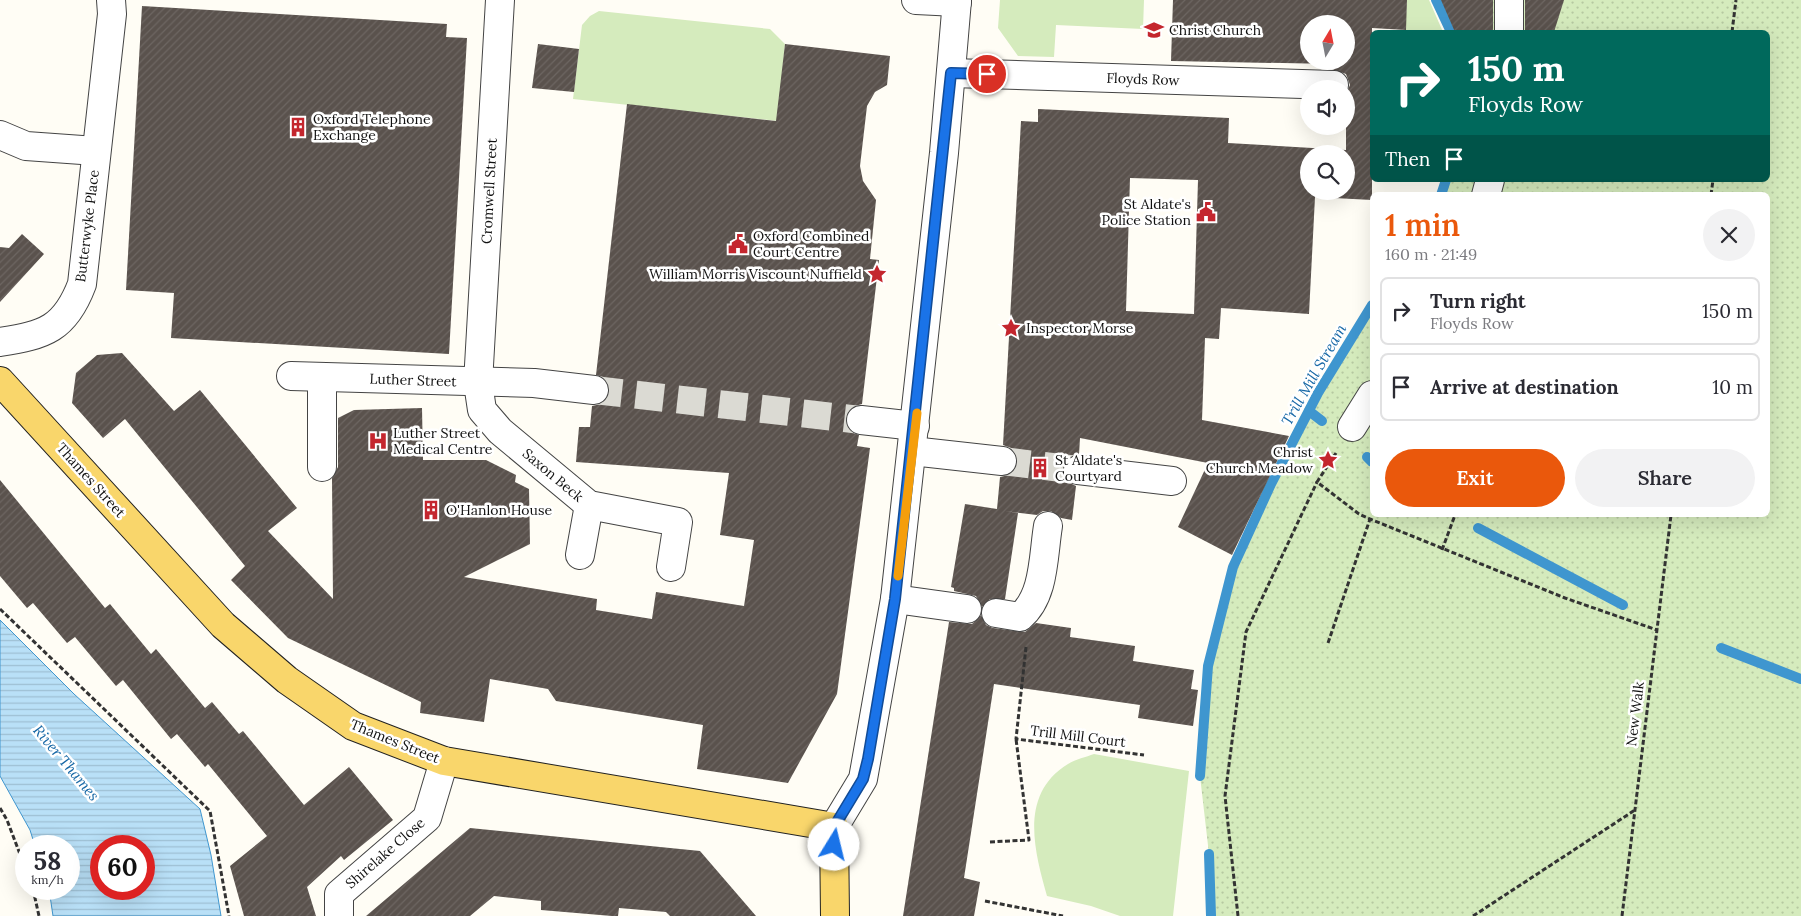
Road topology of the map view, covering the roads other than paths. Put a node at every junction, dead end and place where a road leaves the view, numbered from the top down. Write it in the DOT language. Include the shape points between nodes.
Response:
graph roads {
  1 [pos="111,0"];
  2 [pos="500,0"];
  3 [pos="916,0"];
  4 [pos="1509,0"];
  5 [pos="957,1"];
  6 [pos="1510,30"];
  7 [pos="951,73"];
  8 [pos="1300,83"];
  9 [pos="0,135"];
  10 [pos="96,151"];
  11 [pos="0,342"];
  12 [pos="292,376"];
  13 [pos="322,377"];
  14 [pos="0,381"];
  15 [pos="478,383"];
  16 [pos="594,390"];
  17 [pos="1370,398"];
  18 [pos="861,420"];
  19 [pos="1352,427"];
  20 [pos="914,438"];
  21 [pos="1002,461"];
  22 [pos="322,466"];
  23 [pos="1078,470"];
  24 [pos="1172,482"];
  25 [pos="589,505"];
  26 [pos="1048,526"];
  27 [pos="580,555"];
  28 [pos="671,567"];
  29 [pos="895,599"];
  30 [pos="966,609"];
  31 [pos="1008,615"];
  32 [pos="444,761"];
  33 [pos="834,827"];
  34 [pos="340,916"];
  35 [pos="835,916"];
  1 -- 10 [label="street, Butterwyke Place"];
  2 -- 15 [label="street, Cromwell Street"];
  3 -- 5 [label="street"];
  4 -- 6 [label="street"];
  5 -- 7 [label="street"];
  7 -- 8 [label="street, Floyds Row"];
  7 -- 20 [label="street"];
  9 -- 10 [label="street, Butterwyke Place" via="26,146"];
  10 -- 11 [label="street, Butterwyke Place" via="82,284 75,303 54,328"];
  12 -- 13 [label="street, Luther Street"];
  13 -- 15 [label="street, Luther Street"];
  13 -- 22 [label="street"];
  14 -- 32 [label="main road, Thames Street" via="223,624 287,680 353,726"];
  15 -- 16 [label="street, Luther Street" via="534,382"];
  15 -- 25 [label="street, Saxon Beck" via="482,410 500,431"];
  17 -- 19 [label="street"];
  18 -- 20 [label="street"];
  20 -- 21 [label="street"];
  20 -- 29 [label="street"];
  23 -- 24 [label="street"];
  25 -- 27 [label="street"];
  25 -- 28 [label="street, Saxon Beck" via="678,522"];
  26 -- 31 [label="street" via="1036,597 1030,609"];
  29 -- 30 [label="street"];
  29 -- 33 [label="street" via="863,779"];
  32 -- 33 [label="main road, Thames Street"];
  32 -- 34 [label="street, Shirelake Close" via="427,818 339,894"];
  33 -- 35 [label="main road"];
}
